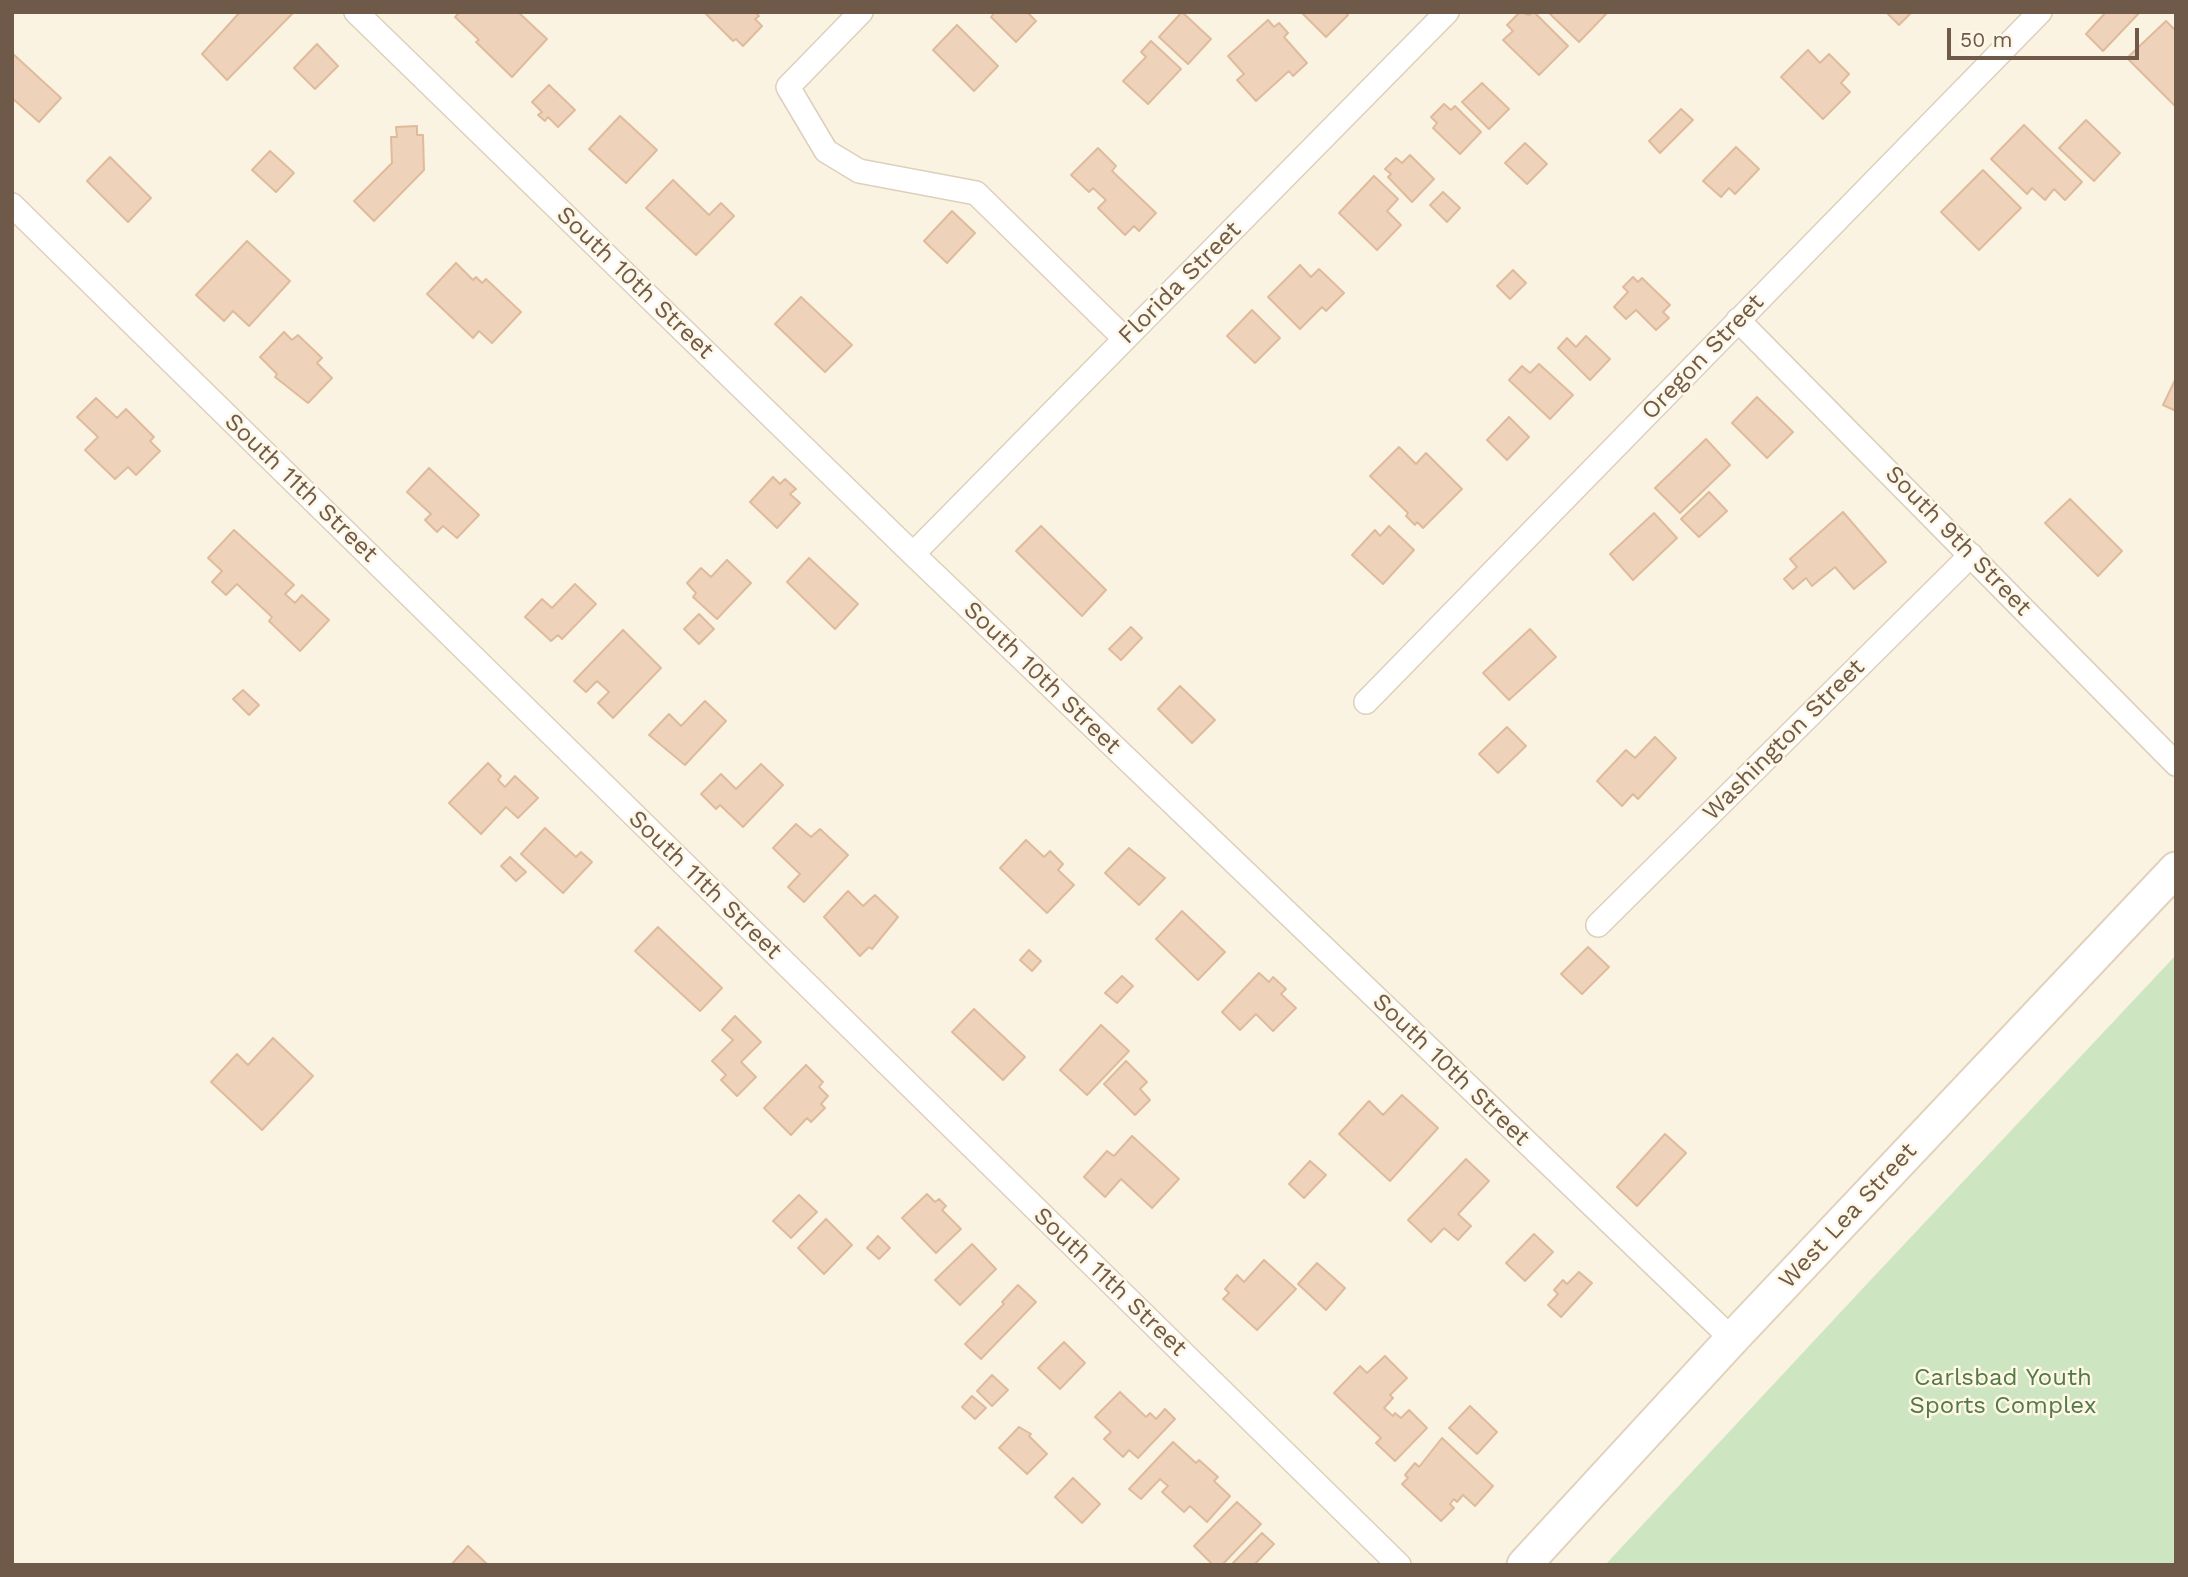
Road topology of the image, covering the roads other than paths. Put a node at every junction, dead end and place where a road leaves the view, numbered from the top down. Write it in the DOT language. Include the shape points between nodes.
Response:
graph roads {
  1 [pos="356,12"];
  2 [pos="861,12"];
  3 [pos="1447,12"];
  4 [pos="2040,12"];
  5 [pos="12,205"];
  6 [pos="1738,320"];
  7 [pos="1125,339"];
  8 [pos="913,554"];
  9 [pos="1971,555"];
  10 [pos="1366,702"];
  11 [pos="2176,764"];
  12 [pos="2176,869"];
  13 [pos="1598,925"];
  14 [pos="1732,1339"];
  15 [pos="1399,1565"];
  16 [pos="1524,1565"];
  1 -- 8 [label="street, South 10th Street"];
  2 -- 7 [label="street" via="788,87 826,151 859,171 976,193"];
  3 -- 7 [label="street, Florida Street"];
  4 -- 6 [label="street, Oregon Street"];
  5 -- 15 [label="street, South 11th Street"];
  6 -- 9 [label="street, South 9th Street"];
  6 -- 10 [label="street, Oregon Street"];
  7 -- 8 [label="street, Florida Street"];
  8 -- 14 [label="street, South 10th Street"];
  9 -- 11 [label="street, South 9th Street"];
  9 -- 13 [label="street, Washington Street"];
  12 -- 14 [label="main road, West Lea Street"];
  14 -- 16 [label="main road, West Lea Street"];
}
